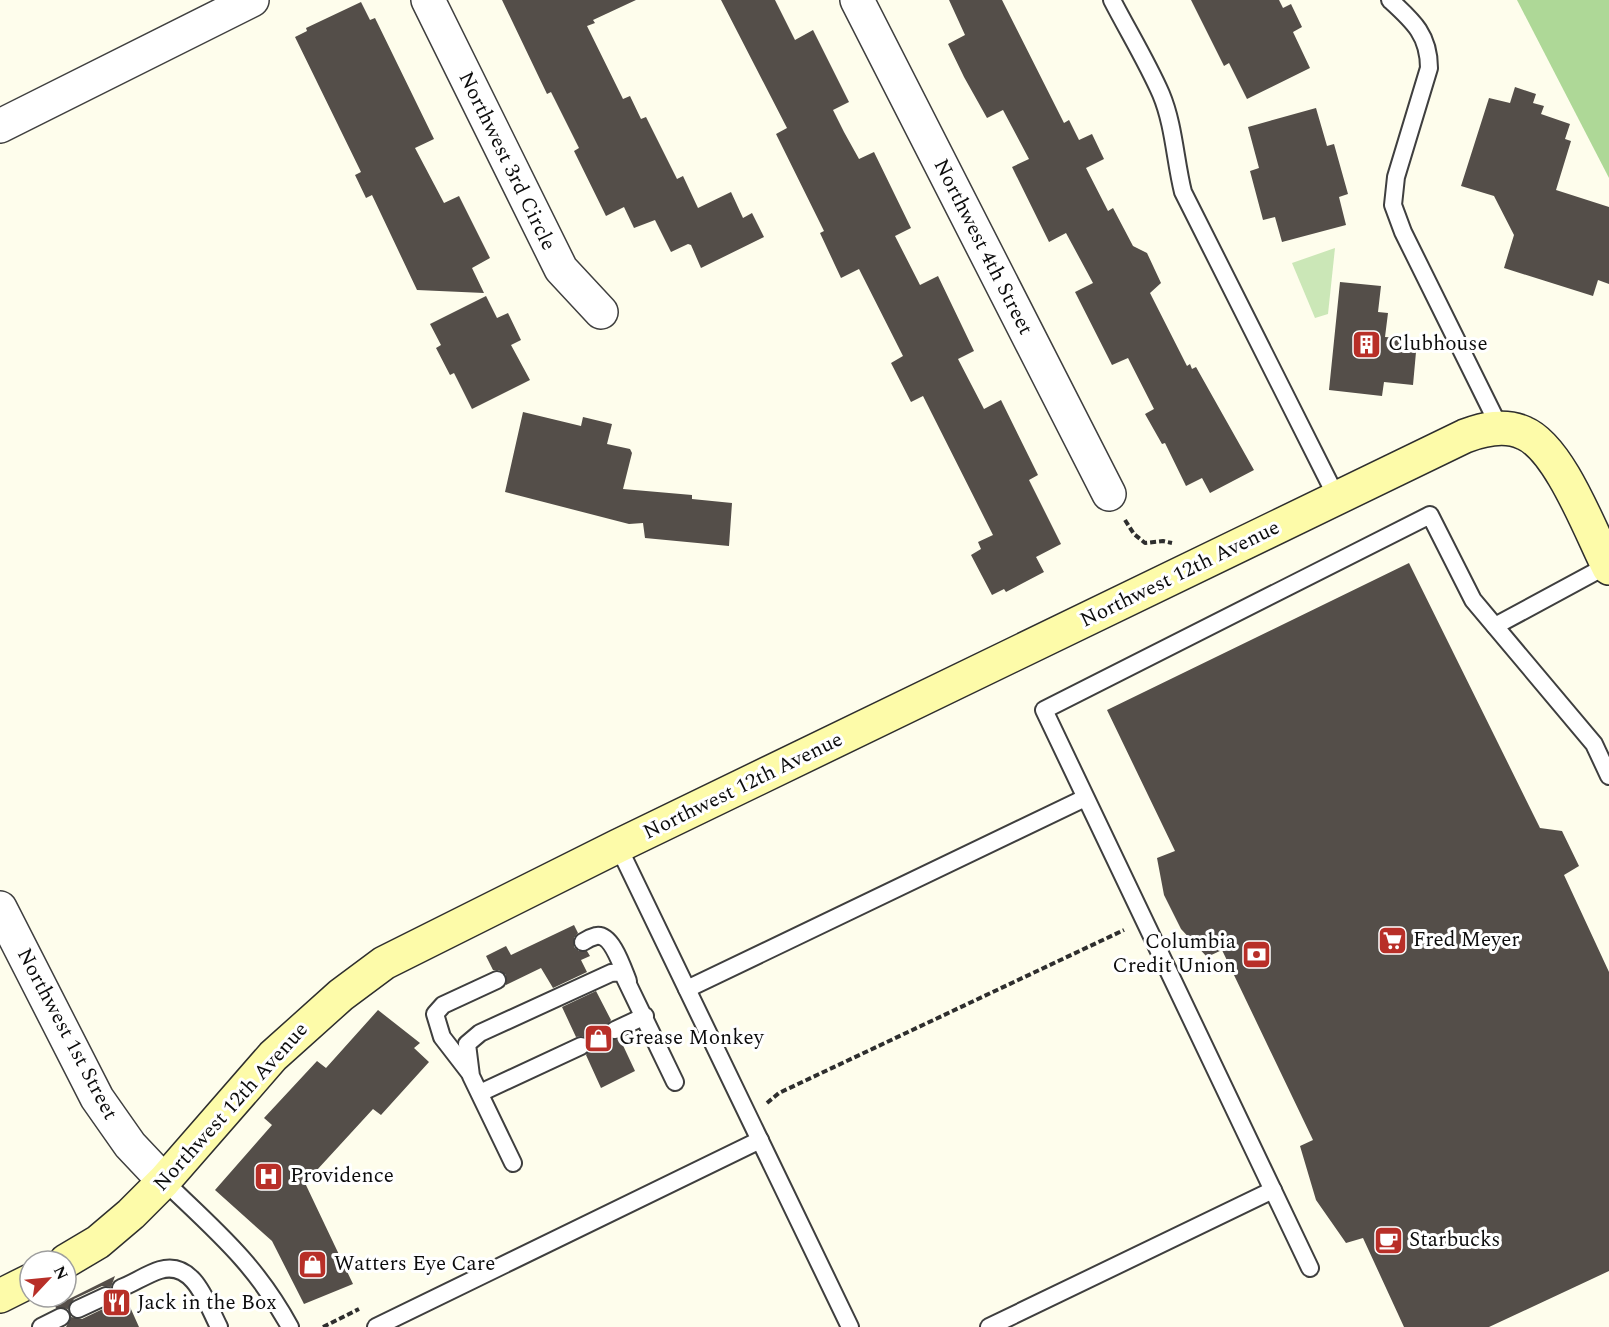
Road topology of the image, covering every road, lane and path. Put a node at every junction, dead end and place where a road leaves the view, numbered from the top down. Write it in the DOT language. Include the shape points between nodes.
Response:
graph roads {
  1 [pos="252,0"];
  2 [pos="428,0"];
  3 [pos="857,0"];
  4 [pos="1112,0"];
  5 [pos="1390,0"];
  6 [pos="0,126"];
  7 [pos="601,312"];
  8 [pos="1500,428"];
  9 [pos="1109,494"];
  10 [pos="1337,498"];
  11 [pos="1608,567"];
  12 [pos="1185,571"];
  13 [pos="1495,626"];
  14 [pos="1609,777"];
  15 [pos="1085,798"];
  16 [pos="618,846"];
  17 [pos="0,908"];
  18 [pos="582,942"];
  19 [pos="497,980"];
  20 [pos="628,981"];
  21 [pos="687,988"];
  22 [pos="645,1016"];
  23 [pos="615,1030"];
  24 [pos="581,1046"];
  25 [pos="471,1076"];
  26 [pos="675,1082"];
  27 [pos="480,1094"];
  28 [pos="760,1140"];
  29 [pos="513,1163"];
  30 [pos="164,1181"];
  31 [pos="1273,1190"];
  32 [pos="78,1254"];
  33 [pos="1310,1269"];
  34 [pos="18,1287"];
  35 [pos="0,1296"];
  36 [pos="78,1309"];
  37 [pos="61,1317"];
  38 [pos="41,1327"];
  39 [pos="219,1327"];
  40 [pos="290,1327"];
  41 [pos="376,1327"];
  42 [pos="850,1327"];
  43 [pos="989,1327"];
  1 -- 6 [label="street"];
  2 -- 7 [label="street, Northwest 3rd Circle" via="561,269"];
  3 -- 9 [label="street, Northwest 4th Street"];
  4 -- 10 [label="lane" via="1161,95 1173,131 1184,192"];
  5 -- 8 [label="lane" via="1416,24 1429,52 1429,68 1396,177 1393,205"];
  8 -- 10 [label="street, Northwest 12th Avenue" via="1465,436"];
  8 -- 11 [label="street" via="1536,439 1548,452"];
  9 -- 12 [label="path" via="1134,534 1145,543 1173,544"];
  10 -- 12 [label="street, Northwest 12th Avenue"];
  11 -- 13 [label="lane"];
  12 -- 16 [label="street, Northwest 12th Avenue"];
  13 -- 14 [label="lane" via="1594,744"];
  13 -- 15 [label="lane" via="1473,600 1430,515 1044,710"];
  15 -- 21 [label="lane"];
  15 -- 31 [label="lane"];
  16 -- 21 [label="lane"];
  16 -- 30 [label="street, Northwest 12th Avenue" via="427,939 384,963 340,995 273,1056"];
  17 -- 30 [label="street, Northwest 1st Street" via="98,1098 130,1145"];
  18 -- 20 [label="lane" via="604,937"];
  19 -- 25 [label="lane" via="443,1005 435,1014 442,1038"];
  20 -- 22 [label="lane"];
  20 -- 25 [label="lane" via="622,972 611,973 480,1033 467,1044"];
  21 -- 28 [label="lane"];
  22 -- 23 [label="lane"];
  22 -- 26 [label="lane"];
  24 -- 27 [label="lane"];
  25 -- 27 [label="lane"];
  27 -- 29 [label="lane"];
  28 -- 41 [label="lane"];
  28 -- 42 [label="lane"];
  30 -- 32 [label="street, Northwest 12th Avenue" via="98,1242"];
  30 -- 40 [label="lane" via="250,1266"];
  31 -- 33 [label="lane"];
  31 -- 43 [label="lane"];
  34 -- 35 [label="street"];
  36 -- 39 [label="lane" via="160,1270 181,1271 197,1284"];
  37 -- 38 [label="lane"];
}
